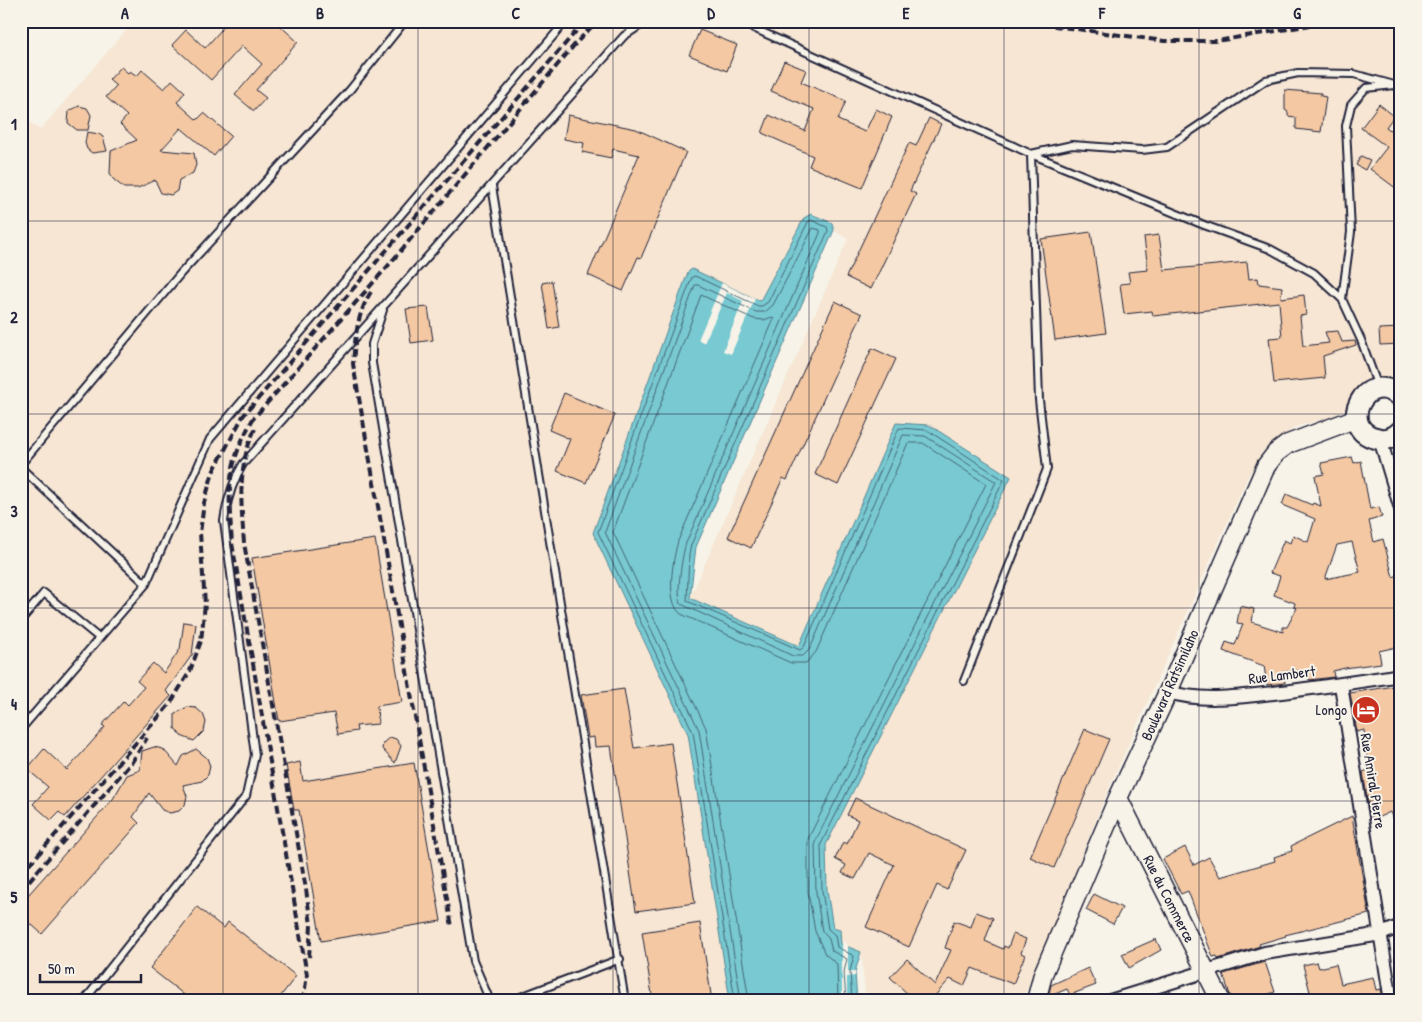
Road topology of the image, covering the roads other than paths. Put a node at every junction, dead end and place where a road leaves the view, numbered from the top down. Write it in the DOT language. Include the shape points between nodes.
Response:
graph roads {
  1 [pos="405,21"];
  2 [pos="566,21"];
  3 [pos="647,21"];
  4 [pos="738,21"];
  5 [pos="1394,85"];
  6 [pos="1401,89"];
  7 [pos="1031,154"];
  8 [pos="492,186"];
  9 [pos="1342,299"];
  10 [pos="384,306"];
  11 [pos="1378,388"];
  12 [pos="1401,397"];
  13 [pos="1356,418"];
  14 [pos="1401,431"];
  15 [pos="1380,440"];
  16 [pos="21,464"];
  17 [pos="21,468"];
  18 [pos="1401,509"];
  19 [pos="146,584"];
  20 [pos="21,620"];
  21 [pos="99,638"];
  22 [pos="1401,675"];
  23 [pos="964,681"];
  24 [pos="1341,685"];
  25 [pos="1168,692"];
  26 [pos="21,728"];
  27 [pos="1118,798"];
  28 [pos="1401,926"];
  29 [pos="1380,934"];
  30 [pos="620,959"];
  31 [pos="1206,971"];
  32 [pos="84,1001"];
  33 [pos="490,1001"];
  34 [pos="510,1001"];
  35 [pos="625,1001"];
  36 [pos="1036,1001"];
  37 [pos="1110,1001"];
  38 [pos="1221,1001"];
  39 [pos="1391,1001"];
  1 -- 16 [label="lane" via="349,91 181,272"];
  2 -- 19 [label="lane" via="210,439"];
  3 -- 8 [label="lane" via="624,36"];
  4 -- 7 [label="lane"];
  5 -- 6 [label="lane"];
  5 -- 7 [label="lane" via="1354,74 1298,73 1266,80 1167,148 1142,150 1072,145"];
  5 -- 9 [label="lane" via="1366,88 1351,105 1346,126 1351,232"];
  7 -- 9 [label="lane" via="1270,249 1314,273"];
  7 -- 23 [label="lane" via="1039,400 1047,469"];
  8 -- 10 [label="lane"];
  8 -- 30 [label="lane"];
  9 -- 11 [label="lane" via="1362,340"];
  10 -- 32 [label="lane" via="236,474 224,521 254,755 246,796"];
  10 -- 33 [label="lane" via="372,344 372,363 474,961"];
  11 -- 12 [label="main road"];
  11 -- 13 [label="main road" via="1359,402"];
  13 -- 15 [label="main road" via="1365,433"];
  13 -- 25 [label="main road, Boulevard Ratsimilaho" via="1288,444 1266,466"];
  14 -- 15 [label="main road" via="1389,439"];
  15 -- 18 [label="street"];
  17 -- 19 [label="lane"];
  19 -- 21 [label="lane"];
  20 -- 21 [label="lane" via="44,593"];
  21 -- 26 [label="lane"];
  22 -- 24 [label="street, Rue Lambert"];
  24 -- 25 [label="street, Rue Lambert" via="1232,698 1186,697"];
  24 -- 29 [label="street, Rue Amiral Pierre"];
  25 -- 27 [label="main road, Boulevard Ratsimilaho"];
  27 -- 31 [label="main road, Rue du Commerce"];
  27 -- 36 [label="main road, Boulevard Ratsimilaho" via="1043,974"];
  28 -- 29 [label="street"];
  29 -- 31 [label="street" via="1265,953"];
  29 -- 39 [label="street, Rue Amiral Pierre"];
  30 -- 34 [label="lane"];
  30 -- 35 [label="lane"];
  31 -- 37 [label="street"];
  31 -- 38 [label="main road, Rue du Commerce"];
}
